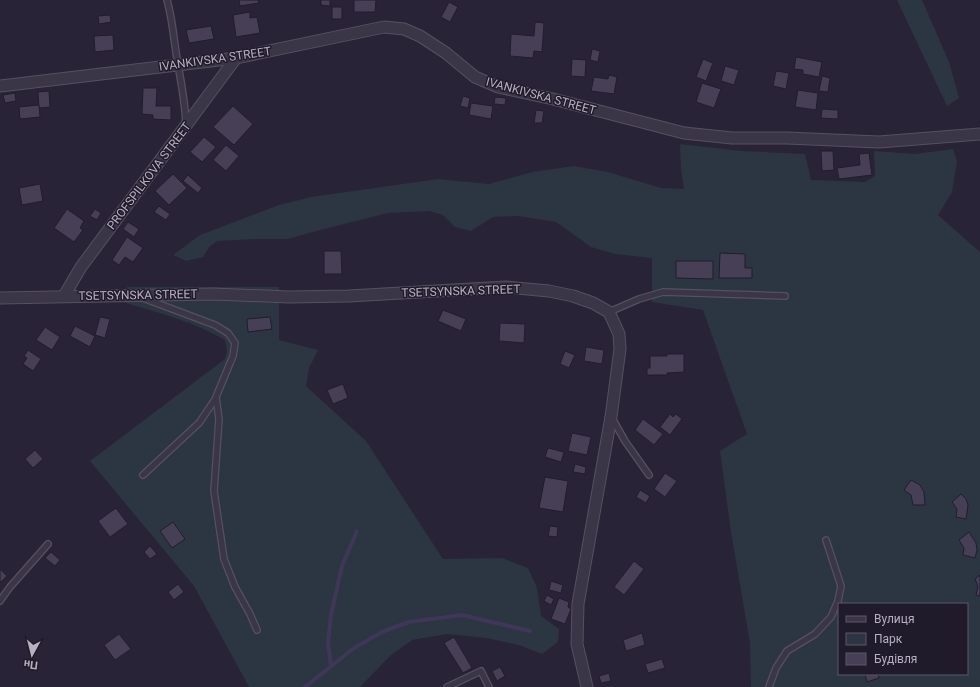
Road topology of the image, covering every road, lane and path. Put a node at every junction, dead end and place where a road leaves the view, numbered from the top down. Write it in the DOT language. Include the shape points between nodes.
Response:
graph roads {
  1 [pos="167,0"];
  2 [pos="236,58"];
  3 [pos="178,65"];
  4 [pos="0,86"];
  5 [pos="186,126"];
  6 [pos="980,134"];
  7 [pos="135,295"];
  8 [pos="64,296"];
  9 [pos="786,296"];
  10 [pos="0,298"];
  11 [pos="608,312"];
  12 [pos="216,398"];
  13 [pos="611,417"];
  14 [pos="143,474"];
  15 [pos="649,475"];
  16 [pos="826,540"];
  17 [pos="48,544"];
  18 [pos="0,601"];
  19 [pos="257,630"];
  20 [pos="447,687"];
  21 [pos="489,687"];
  22 [pos="587,687"];
  23 [pos="770,687"];
  1 -- 3 [label="lane"];
  2 -- 3 [label="street, IVANKIVSKA STREET"];
  2 -- 5 [label="street, PROFSPILKOVA STREET"];
  2 -- 6 [label="street, IVANKIVSKA STREET" via="384,27 404,29 446,53 475,77 498,87 684,133 732,138 879,142"];
  3 -- 4 [label="street, IVANKIVSKA STREET"];
  3 -- 5 [label="lane" via="185,101"];
  5 -- 8 [label="street, PROFSPILKOVA STREET" via="81,267"];
  7 -- 8 [label="street, TSETSYNSKA STREET"];
  7 -- 11 [label="street, TSETSYNSKA STREET" via="349,296 506,287 573,296"];
  7 -- 12 [label="lane" via="215,325 228,333 236,343"];
  8 -- 10 [label="street, TSETSYNSKA STREET"];
  9 -- 11 [label="lane" via="663,292"];
  11 -- 13 [label="street" via="618,334 620,349"];
  12 -- 14 [label="lane" via="200,423"];
  12 -- 19 [label="lane" via="219,419 214,491 224,559"];
  13 -- 15 [label="lane"];
  13 -- 22 [label="street" via="578,604 578,644"];
  16 -- 23 [label="lane" via="841,586 838,601 831,617 815,634 787,651 776,668"];
  17 -- 18 [label="lane"];
  20 -- 21 [label="lane" via="481,672"];
}
